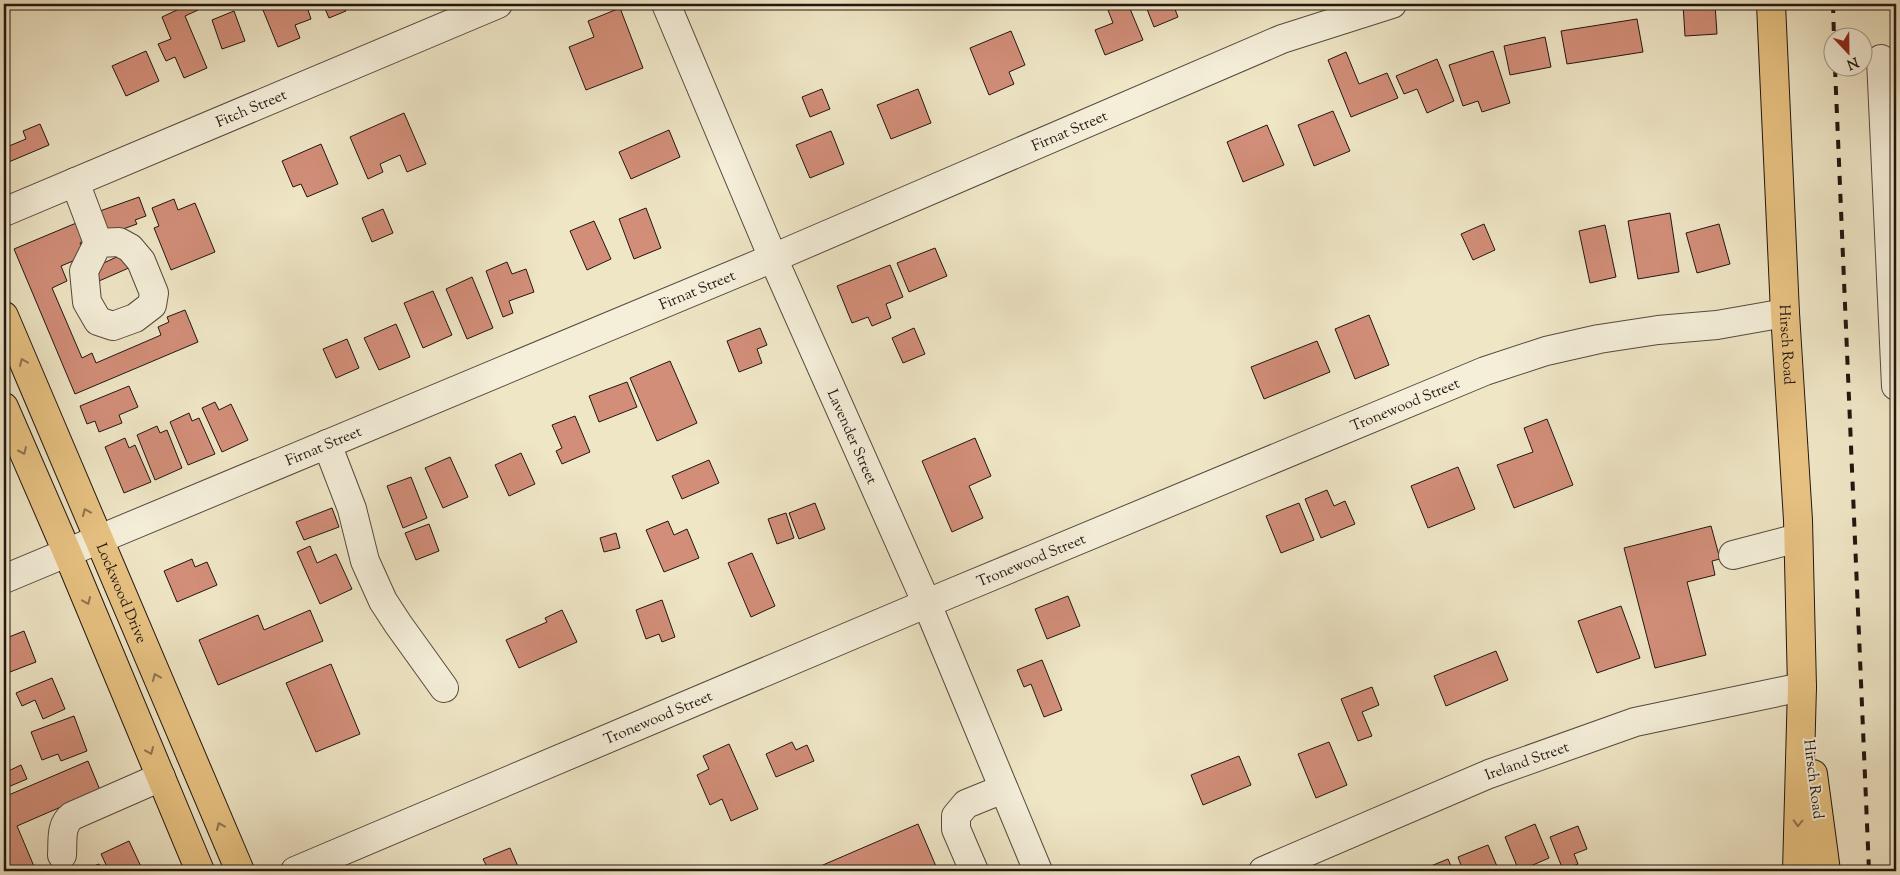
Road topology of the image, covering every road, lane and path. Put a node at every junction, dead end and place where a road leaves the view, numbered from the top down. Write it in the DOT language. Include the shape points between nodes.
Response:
graph roads {
  1 [pos="498,4"];
  2 [pos="666,4"];
  3 [pos="1392,4"];
  4 [pos="1771,4"];
  5 [pos="1881,60"];
  6 [pos="75,182"];
  7 [pos="4,212"];
  8 [pos="98,243"];
  9 [pos="773,258"];
  10 [pos="1785,313"];
  11 [pos="4,316"];
  12 [pos="1896,353"];
  13 [pos="1896,386"];
  14 [pos="4,407"];
  15 [pos="327,444"];
  16 [pos="1798,538"];
  17 [pos="97,539"];
  18 [pos="67,552"];
  19 [pos="1733,555"];
  20 [pos="4,580"];
  21 [pos="927,604"];
  22 [pos="1802,687"];
  23 [pos="444,688"];
  24 [pos="161,777"];
  25 [pos="1002,789"];
  26 [pos="62,855"];
  27 [pos="200,871"];
  28 [pos="240,871"];
  29 [pos="295,871"];
  30 [pos="974,871"];
  31 [pos="1038,871"];
  32 [pos="1263,871"];
  33 [pos="1797,871"];
  34 [pos="1826,871"];
  1 -- 6 [label="street, Fitch Street"];
  2 -- 9 [label="street, Lavender Street"];
  3 -- 9 [label="street, Firnat Street" via="1282,39"];
  4 -- 10 [label="main road, Hirsch Road"];
  5 -- 12 [label="street"];
  6 -- 7 [label="street, Fitch Street"];
  6 -- 8 [label="street"];
  9 -- 15 [label="street, Firnat Street"];
  9 -- 21 [label="street, Lavender Street"];
  10 -- 16 [label="main road, Hirsch Road"];
  10 -- 21 [label="street, Tronewood Street" via="1599,339 1546,351 1485,371"];
  17 -- 11 [label="main road, Lockwood Drive, one-way"];
  12 -- 13 [label="street"];
  14 -- 18 [label="main road, one-way"];
  15 -- 17 [label="street, Firnat Street"];
  15 -- 23 [label="street" via="352,509 365,561 384,601"];
  16 -- 19 [label="street"];
  16 -- 22 [label="main road, Hirsch Road"];
  17 -- 18 [label="street, Firnat Street"];
  28 -- 17 [label="main road, Lockwood Drive, one-way"];
  18 -- 20 [label="street, Firnat Street"];
  18 -- 24 [label="main road, one-way"];
  21 -- 25 [label="street, Lavender Street"];
  21 -- 29 [label="street, Tronewood Street"];
  22 -- 32 [label="street, Ireland Street" via="1635,722 1489,774"];
  22 -- 33 [label="main road, Hirsch Road, one-way"];
  22 -- 34 [label="main road, Hirsch Road"];
  24 -- 26 [label="street" via="66,820"];
  24 -- 27 [label="main road"];
  25 -- 30 [label="street" via="966,804 956,816 956,829"];
  25 -- 31 [label="street, Lavender Street"];
}
